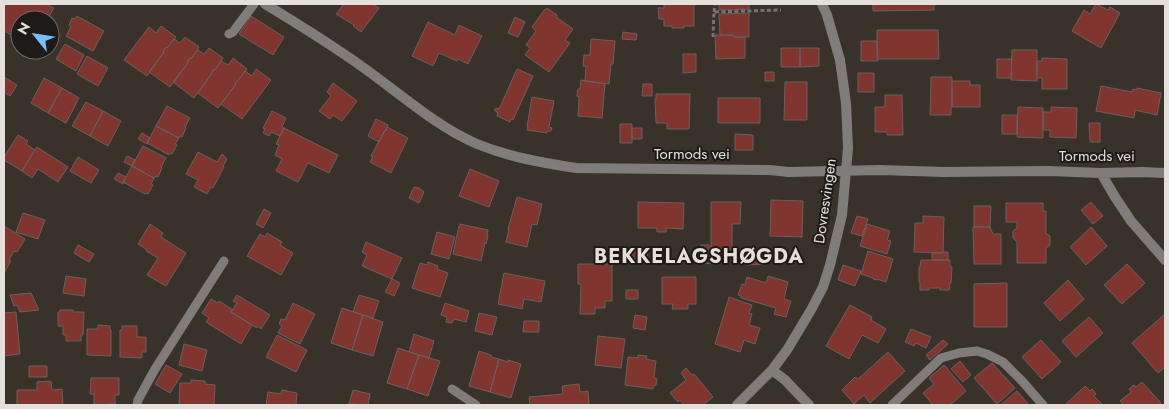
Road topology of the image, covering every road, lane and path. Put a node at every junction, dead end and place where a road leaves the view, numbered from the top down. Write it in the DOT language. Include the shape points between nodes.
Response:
graph roads {
  1 [pos="254,4"];
  2 [pos="265,4"];
  3 [pos="714,4"];
  4 [pos="822,4"];
  5 [pos="781,10"];
  6 [pos="714,12"];
  7 [pos="229,34"];
  8 [pos="713,37"];
  9 [pos="846,172"];
  10 [pos="1101,173"];
  11 [pos="1165,173"];
  12 [pos="1165,260"];
  13 [pos="224,261"];
  14 [pos="772,370"];
  15 [pos="452,389"];
  16 [pos="137,405"];
  17 [pos="476,405"];
  18 [pos="737,405"];
  19 [pos="809,405"];
  20 [pos="892,405"];
  21 [pos="1043,405"];
  1 -- 7 [label="lane"];
  2 -- 9 [label="street, Tormods vei" via="320,37 442,125 476,144 512,156 576,168"];
  3 -- 6 [label="path"];
  4 -- 9 [label="street, Dovresvingen" via="844,81"];
  5 -- 6 [label="path"];
  6 -- 8 [label="path"];
  9 -- 10 [label="street, Tormods vei"];
  9 -- 14 [label="street, Dovresvingen" via="842,215 823,287"];
  10 -- 11 [label="street, Tormods vei"];
  10 -- 12 [label="street" via="1131,221"];
  13 -- 16 [label="lane"];
  14 -- 18 [label="street, Dovresvingen"];
  14 -- 19 [label="street"];
  15 -- 17 [label="lane"];
  20 -- 21 [label="lane" via="941,358 977,351 1004,362"];
}
